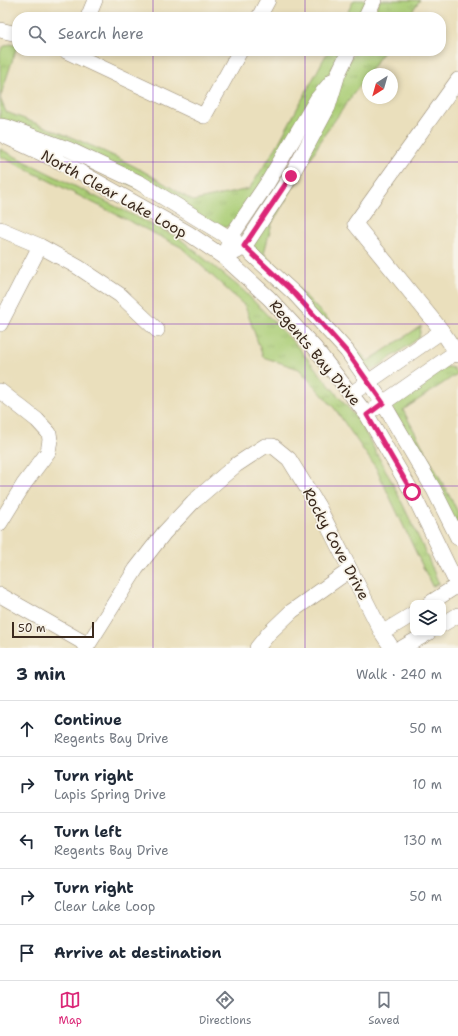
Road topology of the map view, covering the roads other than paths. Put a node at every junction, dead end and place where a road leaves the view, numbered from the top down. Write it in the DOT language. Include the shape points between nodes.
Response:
graph roads {
  1 [pos="95,0"];
  2 [pos="268,0"];
  3 [pos="374,0"];
  4 [pos="90,12"];
  5 [pos="262,12"];
  6 [pos="368,12"];
  7 [pos="0,30"];
  8 [pos="12,33"];
  9 [pos="79,56"];
  10 [pos="237,56"];
  11 [pos="347,56"];
  12 [pos="338,74"];
  13 [pos="458,80"];
  14 [pos="0,126"];
  15 [pos="0,134"];
  16 [pos="0,229"];
  17 [pos="230,238"];
  18 [pos="40,246"];
  19 [pos="244,246"];
  20 [pos="224,258"];
  21 [pos="0,324"];
  22 [pos="157,330"];
  23 [pos="442,332"];
  24 [pos="457,353"];
  25 [pos="369,382"];
  26 [pos="0,391"];
  27 [pos="351,394"];
  28 [pos="383,403"];
  29 [pos="367,415"];
  30 [pos="0,523"];
  31 [pos="458,538"];
  32 [pos="350,570"];
  33 [pos="458,586"];
  34 [pos="0,595"];
  35 [pos="435,600"];
  36 [pos="458,615"];
  37 [pos="410,616"];
  38 [pos="446,622"];
  39 [pos="382,633"];
  40 [pos="423,636"];
  41 [pos="87,646"];
  42 [pos="256,648"];
  43 [pos="392,648"];
  44 [pos="402,648"];
  1 -- 4 [label="street"];
  2 -- 5 [label="street"];
  3 -- 6 [label="street"];
  7 -- 8 [label="street"];
  9 -- 10 [label="street" via="204,116"];
  11 -- 12 [label="street"];
  12 -- 17 [label="street" via="317,99 268,182"];
  12 -- 19 [label="street" via="328,107 291,176"];
  13 -- 23 [label="street" via="355,224"];
  14 -- 17 [label="street, North Clear Lake Loop" via="68,149 140,184"];
  15 -- 20 [label="street, North Clear Lake Loop" via="80,172"];
  16 -- 18 [label="street"];
  17 -- 19 [label="street, North Clear Lake Loop"];
  17 -- 20 [label="street"];
  18 -- 21 [label="street"];
  18 -- 22 [label="street" via="78,267 120,296"];
  19 -- 20 [label="street"];
  19 -- 25 [label="street, Regents Bay Drive" via="295,294 347,352"];
  20 -- 27 [label="street, Regents Bay Drive" via="269,298 315,348"];
  23 -- 24 [label="street"];
  23 -- 25 [label="street"];
  24 -- 28 [label="street"];
  25 -- 27 [label="street"];
  25 -- 28 [label="street, Regents Bay Drive"];
  26 -- 30 [label="street" via="37,420 48,433 50,440 48,452"];
  27 -- 29 [label="street, Regents Bay Drive"];
  28 -- 29 [label="street"];
  28 -- 31 [label="street, Regents Bay Drive" via="434,490"];
  29 -- 33 [label="street, Regents Bay Drive" via="412,492"];
  32 -- 39 [label="street, Rocky Cove Drive"];
  32 -- 41 [label="street, Rocky Cove Drive" via="318,506 289,459 273,446 265,446 236,465 193,502 164,533 136,569"];
  32 -- 42 [label="street" via="292,611"];
  33 -- 35 [label="street"];
  34 -- 41 [label="street"];
  36 -- 38 [label="street"];
  37 -- 39 [label="street"];
  39 -- 43 [label="street, Rocky Cove Drive"];
  40 -- 44 [label="street"];
}
